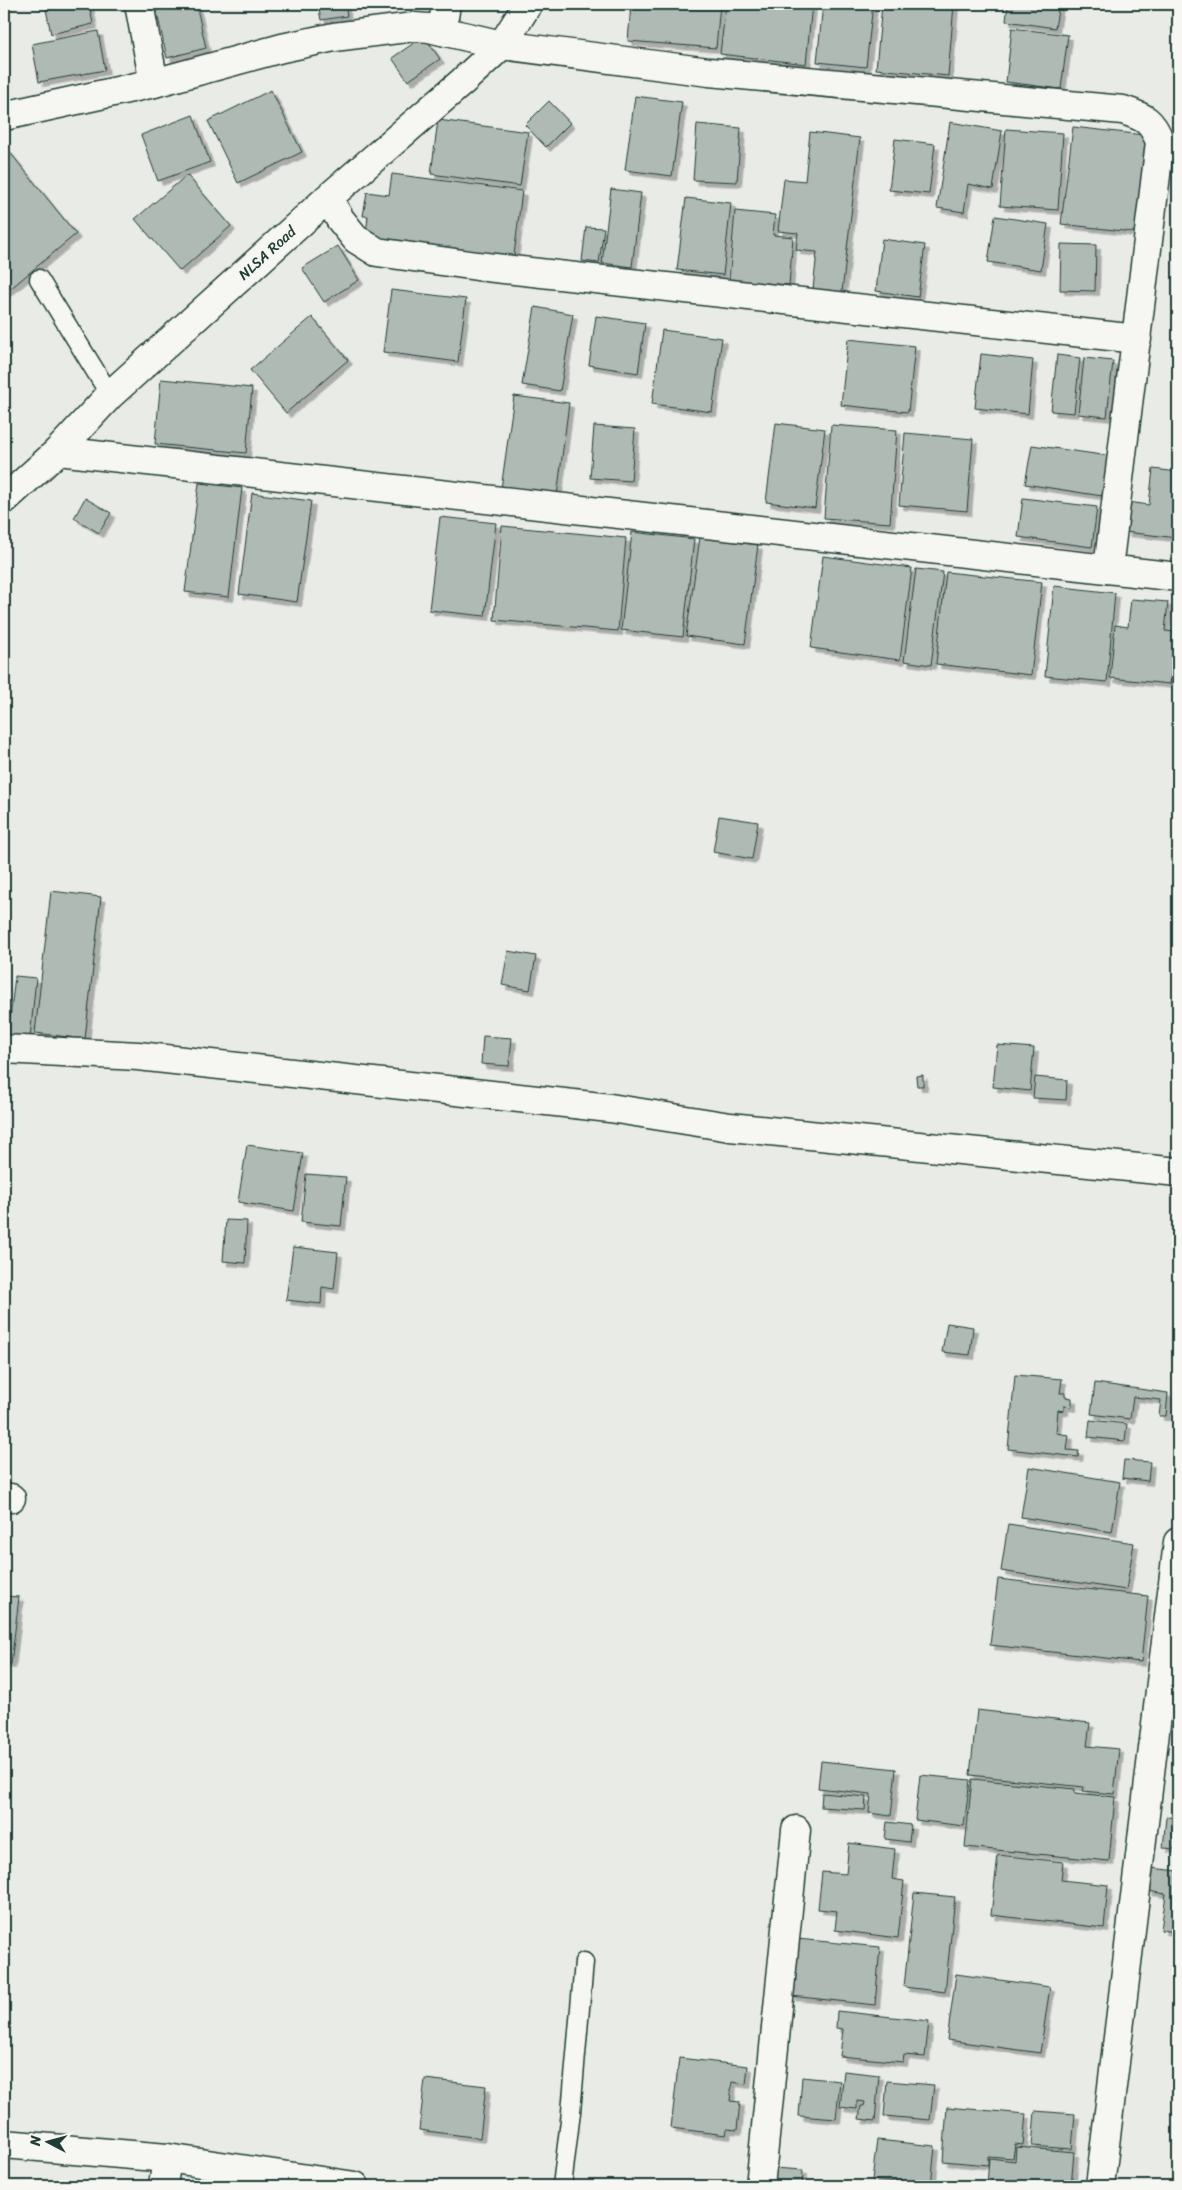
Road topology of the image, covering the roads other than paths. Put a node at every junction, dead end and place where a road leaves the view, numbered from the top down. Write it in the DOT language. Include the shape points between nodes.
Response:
graph roads {
  1 [pos="139,4"];
  2 [pos="446,4"];
  3 [pos="528,4"];
  4 [pos="442,31"];
  5 [pos="502,45"];
  6 [pos="154,83"];
  7 [pos="4,116"];
  8 [pos="328,198"];
  9 [pos="39,279"];
  10 [pos="1137,339"];
  11 [pos="110,395"];
  12 [pos="58,451"];
  13 [pos="4,500"];
  14 [pos="1108,569"];
  15 [pos="1178,577"];
  16 [pos="4,1049"];
  17 [pos="1178,1172"];
  18 [pos="1178,1542"];
  19 [pos="1178,1548"];
  20 [pos="796,1830"];
  21 [pos="584,1962"];
  22 [pos="4,2144"];
  23 [pos="167,2158"];
  24 [pos="164,2186"];
  25 [pos="355,2186"];
  26 [pos="562,2186"];
  27 [pos="760,2186"];
  28 [pos="1100,2186"];
  1 -- 6 [label="street"];
  2 -- 4 [label="street"];
  3 -- 5 [label="street, NLSA Road"];
  4 -- 5 [label="street"];
  4 -- 6 [label="street" via="403,28 334,37"];
  5 -- 8 [label="street, NLSA Road"];
  5 -- 10 [label="street" via="709,72 1123,110 1144,117 1155,128 1160,142"];
  6 -- 7 [label="street"];
  8 -- 10 [label="street" via="356,239 377,252"];
  8 -- 11 [label="street, NLSA Road"];
  9 -- 11 [label="lane"];
  10 -- 14 [label="street"];
  11 -- 12 [label="street, NLSA Road"];
  12 -- 13 [label="street, NLSA Road"];
  12 -- 14 [label="street"];
  14 -- 15 [label="street"];
  16 -- 17 [label="street" via="138,1056 610,1108 730,1127"];
  18 -- 19 [label="street"];
  19 -- 28 [label="street"];
  20 -- 27 [label="street"];
  21 -- 26 [label="lane"];
  22 -- 23 [label="street"];
  23 -- 24 [label="street"];
  23 -- 25 [label="street"];
}
